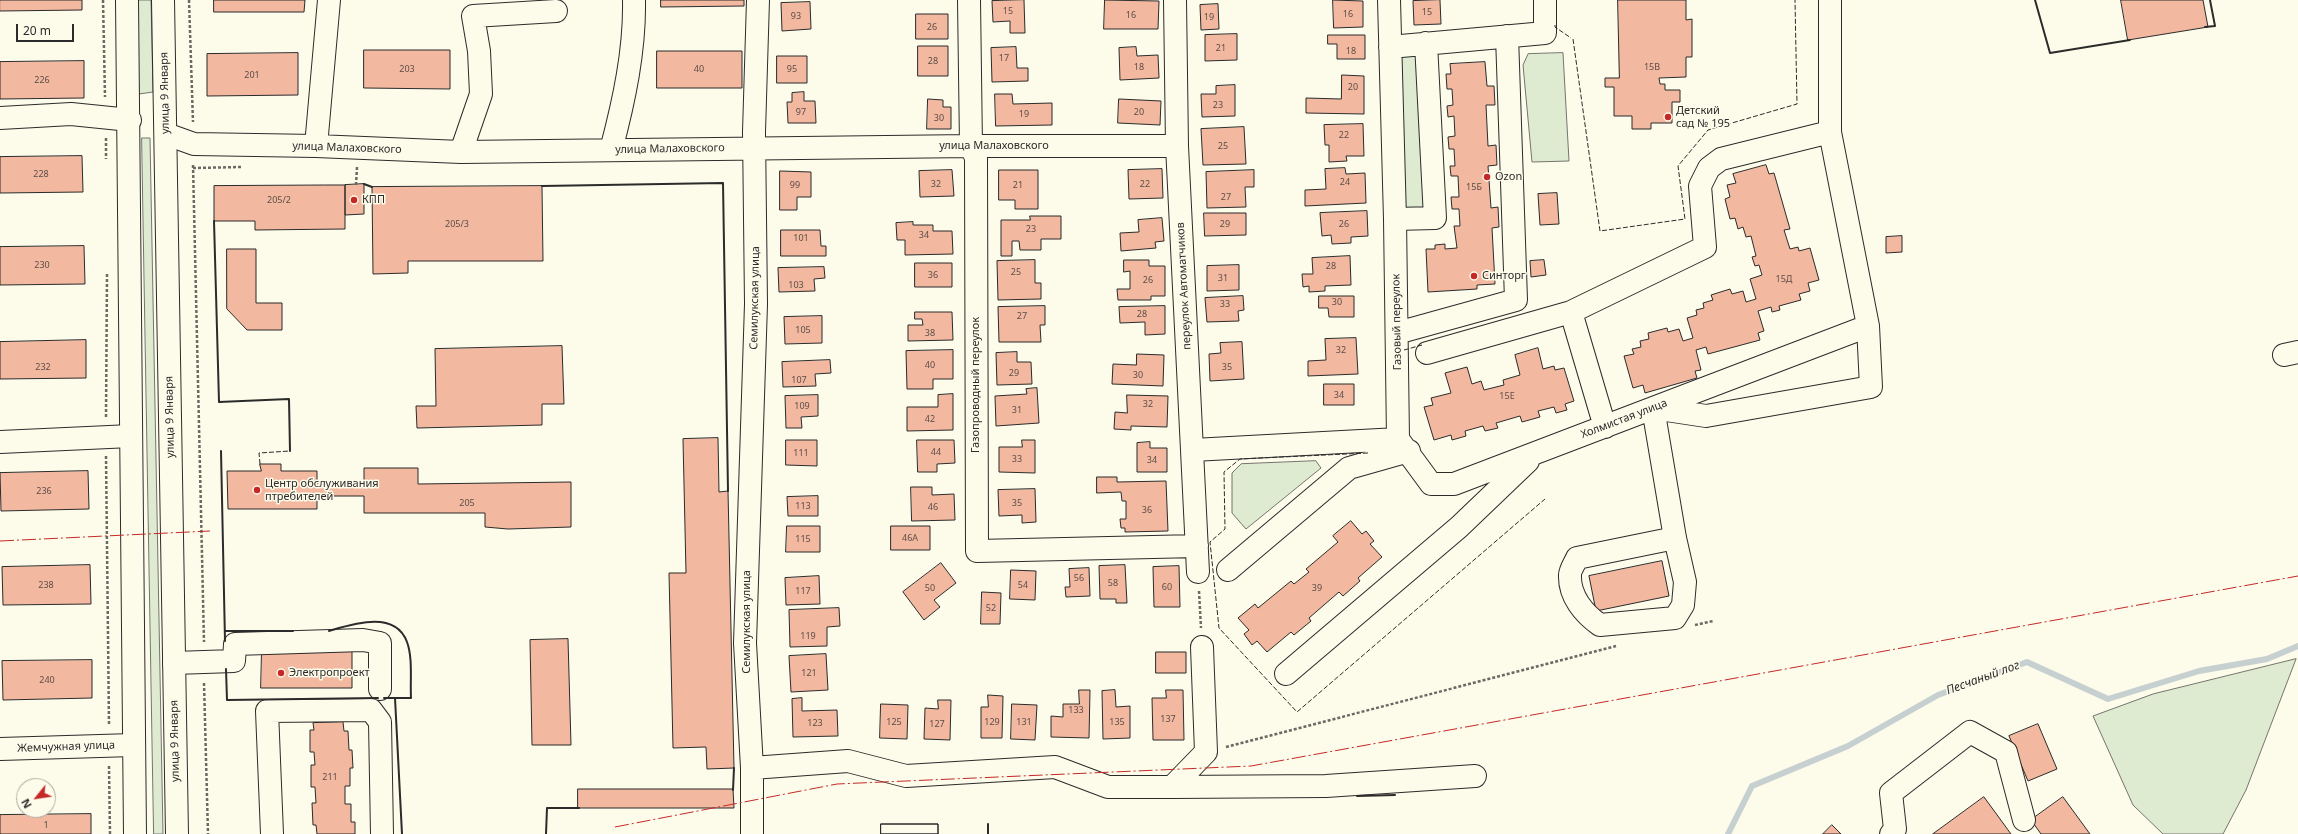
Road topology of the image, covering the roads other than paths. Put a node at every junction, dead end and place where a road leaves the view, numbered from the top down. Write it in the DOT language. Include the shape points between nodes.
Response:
graph roads {
  1 [pos="127,0"];
  2 [pos="163,0"];
  3 [pos="634,0"];
  4 [pos="758,0"];
  5 [pos="968,0"];
  6 [pos="1175,0"];
  7 [pos="1389,0"];
  8 [pos="1545,0"];
  9 [pos="1830,0"];
  10 [pos="335,1"];
  11 [pos="556,11"];
  12 [pos="1507,36"];
  13 [pos="1426,43"];
  14 [pos="1390,47"];
  15 [pos="0,118"];
  16 [pos="130,120"];
  17 [pos="1830,132"];
  18 [pos="166,134"];
  19 [pos="316,146"];
  20 [pos="971,146"];
  21 [pos="1177,146"];
  22 [pos="755,148"];
  23 [pos="611,150"];
  24 [pos="461,152"];
  25 [pos="1395,219"];
  26 [pos="1571,312"];
  27 [pos="1868,326"];
  28 [pos="1397,334"];
  29 [pos="1427,353"];
  30 [pos="1653,408"];
  31 [pos="1604,427"];
  32 [pos="131,436"];
  33 [pos="0,442"];
  34 [pos="1403,445"];
  35 [pos="1192,450"];
  36 [pos="1534,454"];
  37 [pos="1675,538"];
  38 [pos="1197,546"];
  39 [pos="1228,570"];
  40 [pos="1198,572"];
  41 [pos="1202,647"];
  42 [pos="174,663"];
  43 [pos="1286,674"];
  44 [pos="380,689"];
  45 [pos="133,745"];
  46 [pos="0,749"];
  47 [pos="752,768"];
  48 [pos="1475,776"];
  49 [pos="1172,787"];
  50 [pos="2024,820"];
  51 [pos="135,834"];
  52 [pos="177,834"];
  53 [pos="272,834"];
  54 [pos="382,834"];
  55 [pos="752,834"];
  56 [pos="1891,834"];
  1 -- 16 [label="street"];
  2 -- 18 [label="street, улица 9 Января"];
  3 -- 23 [label="street" via="624,100"];
  4 -- 22 [label="street, Семилукская улица"];
  5 -- 20 [label="street, Газопроводный переулок"];
  6 -- 21 [label="street, переулок Автоматчиков"];
  7 -- 14 [label="street, Газовый переулок"];
  8 -- 12 [label="street" via="1545,33"];
  9 -- 17 [label="street"];
  10 -- 19 [label="street"];
  11 -- 24 [label="street" via="474,16 481,94"];
  12 -- 13 [label="street"];
  12 -- 28 [label="street" via="1516,300"];
  13 -- 14 [label="street"];
  13 -- 25 [label="street" via="1435,218"];
  14 -- 25 [label="street, Газовый переулок"];
  15 -- 16 [label="street" via="71,114"];
  16 -- 32 [label="street"];
  17 -- 26 [label="street" via="1721,159 1709,168 1700,186 1705,247"];
  17 -- 27 [label="street"];
  18 -- 19 [label="street, улица Малаховского" via="194,144"];
  18 -- 42 [label="street, улица 9 Января"];
  19 -- 24 [label="street, улица Малаховского"];
  20 -- 21 [label="street, улица Малаховского"];
  20 -- 22 [label="street, улица Малаховского"];
  20 -- 38 [label="street, Газопроводный переулок" via="976,158 977,552"];
  21 -- 35 [label="street, переулок Автоматчиков"];
  22 -- 23 [label="street, улица Малаховского"];
  22 -- 47 [label="street, Семилукская улица" via="756,304 746,643"];
  23 -- 24 [label="street, улица Малаховского"];
  25 -- 28 [label="street, Газовый переулок"];
  26 -- 29 [label="street"];
  26 -- 31 [label="street"];
  27 -- 30 [label="street, Холмистая улица"];
  27 -- 30 [label="street" via="1871,387 1706,416"];
  28 -- 34 [label="street, Газовый переулок"];
  30 -- 31 [label="street, Холмистая улица"];
  30 -- 37 [label="street"];
  31 -- 36 [label="street, Холмистая улица"];
  32 -- 33 [label="street"];
  32 -- 45 [label="street"];
  34 -- 35 [label="street"];
  34 -- 36 [label="street, Холмистая улица" via="1431,484 1454,484"];
  34 -- 39 [label="street" via="1349,468"];
  35 -- 38 [label="street, переулок Автоматчиков"];
  36 -- 43 [label="street" via="1459,527"];
  37 -- 37 [label="street" via="1686,582 1683,605 1675,618 1600,625 1588,616 1575,598 1570,575 1577,558"];
  38 -- 40 [label="street, переулок Автоматчиков"];
  41 -- 49 [label="street" via="1206,752"];
  42 -- 44 [label="street" via="234,661 235,644 363,640 380,643"];
  42 -- 52 [label="street, улица 9 Января"];
  45 -- 46 [label="street, Жемчужная улица"];
  45 -- 51 [label="street"];
  47 -- 49 [label="street" via="848,761 906,776 1055,767 1108,787"];
  47 -- 55 [label="street, Семилукская улица"];
  48 -- 49 [label="street" via="1326,786"];
  50 -- 56 [label="street" via="2006,752 1970,732 1891,793 1895,829"];
  53 -- 54 [label="street" via="267,711 371,710 380,722"];
}
